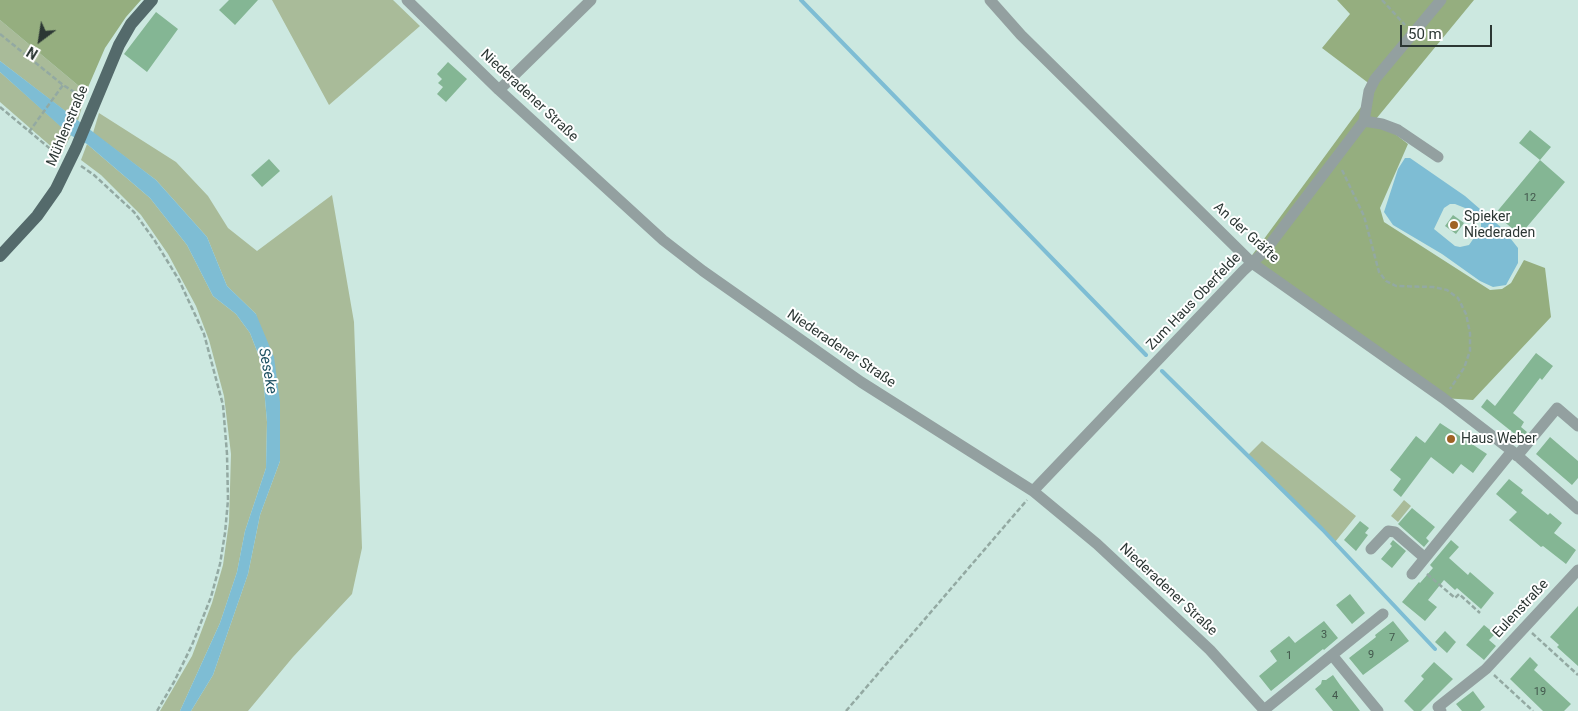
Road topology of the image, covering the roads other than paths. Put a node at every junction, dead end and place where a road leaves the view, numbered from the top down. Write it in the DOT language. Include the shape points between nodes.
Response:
graph roads {
  1 [pos="152,0"];
  2 [pos="407,0"];
  3 [pos="592,0"];
  4 [pos="990,0"];
  5 [pos="1441,0"];
  6 [pos="499,90"];
  7 [pos="1364,121"];
  8 [pos="1438,157"];
  9 [pos="0,256"];
  10 [pos="1252,263"];
  11 [pos="1578,426"];
  12 [pos="1514,454"];
  13 [pos="1034,490"];
  14 [pos="1578,509"];
  15 [pos="1371,549"];
  16 [pos="1578,570"];
  17 [pos="1383,614"];
  18 [pos="1332,655"];
  19 [pos="1264,710"];
  20 [pos="1378,711"];
  21 [pos="1440,711"];
  1 -- 9 [label="main road, Mühlenstraße" via="131,24 119,45 56,190"];
  2 -- 6 [label="street, Niederadener Straße"];
  3 -- 6 [label="street"];
  4 -- 10 [label="street, An der Gräfte" via="1021,35"];
  5 -- 7 [label="street, Zum Haus Oberfelde" via="1375,78 1369,91"];
  6 -- 13 [label="street, Niederadener Straße" via="656,234 703,271 861,382"];
  7 -- 8 [label="street" via="1398,130"];
  7 -- 10 [label="street, Zum Haus Oberfelde" via="1265,251"];
  10 -- 12 [label="street, An der Gräfte" via="1443,398"];
  10 -- 13 [label="street, Zum Haus Oberfelde"];
  11 -- 12 [label="street" via="1557,408"];
  12 -- 14 [label="street, An der Gräfte"];
  12 -- 15 [label="street" via="1418,564 1395,532 1388,531"];
  13 -- 19 [label="street, Niederadener Straße" via="1098,544 1210,650"];
  16 -- 21 [label="street, Eulenstraße" via="1486,669 1438,708"];
  17 -- 18 [label="street"];
  18 -- 19 [label="street"];
  18 -- 20 [label="street"];
}
